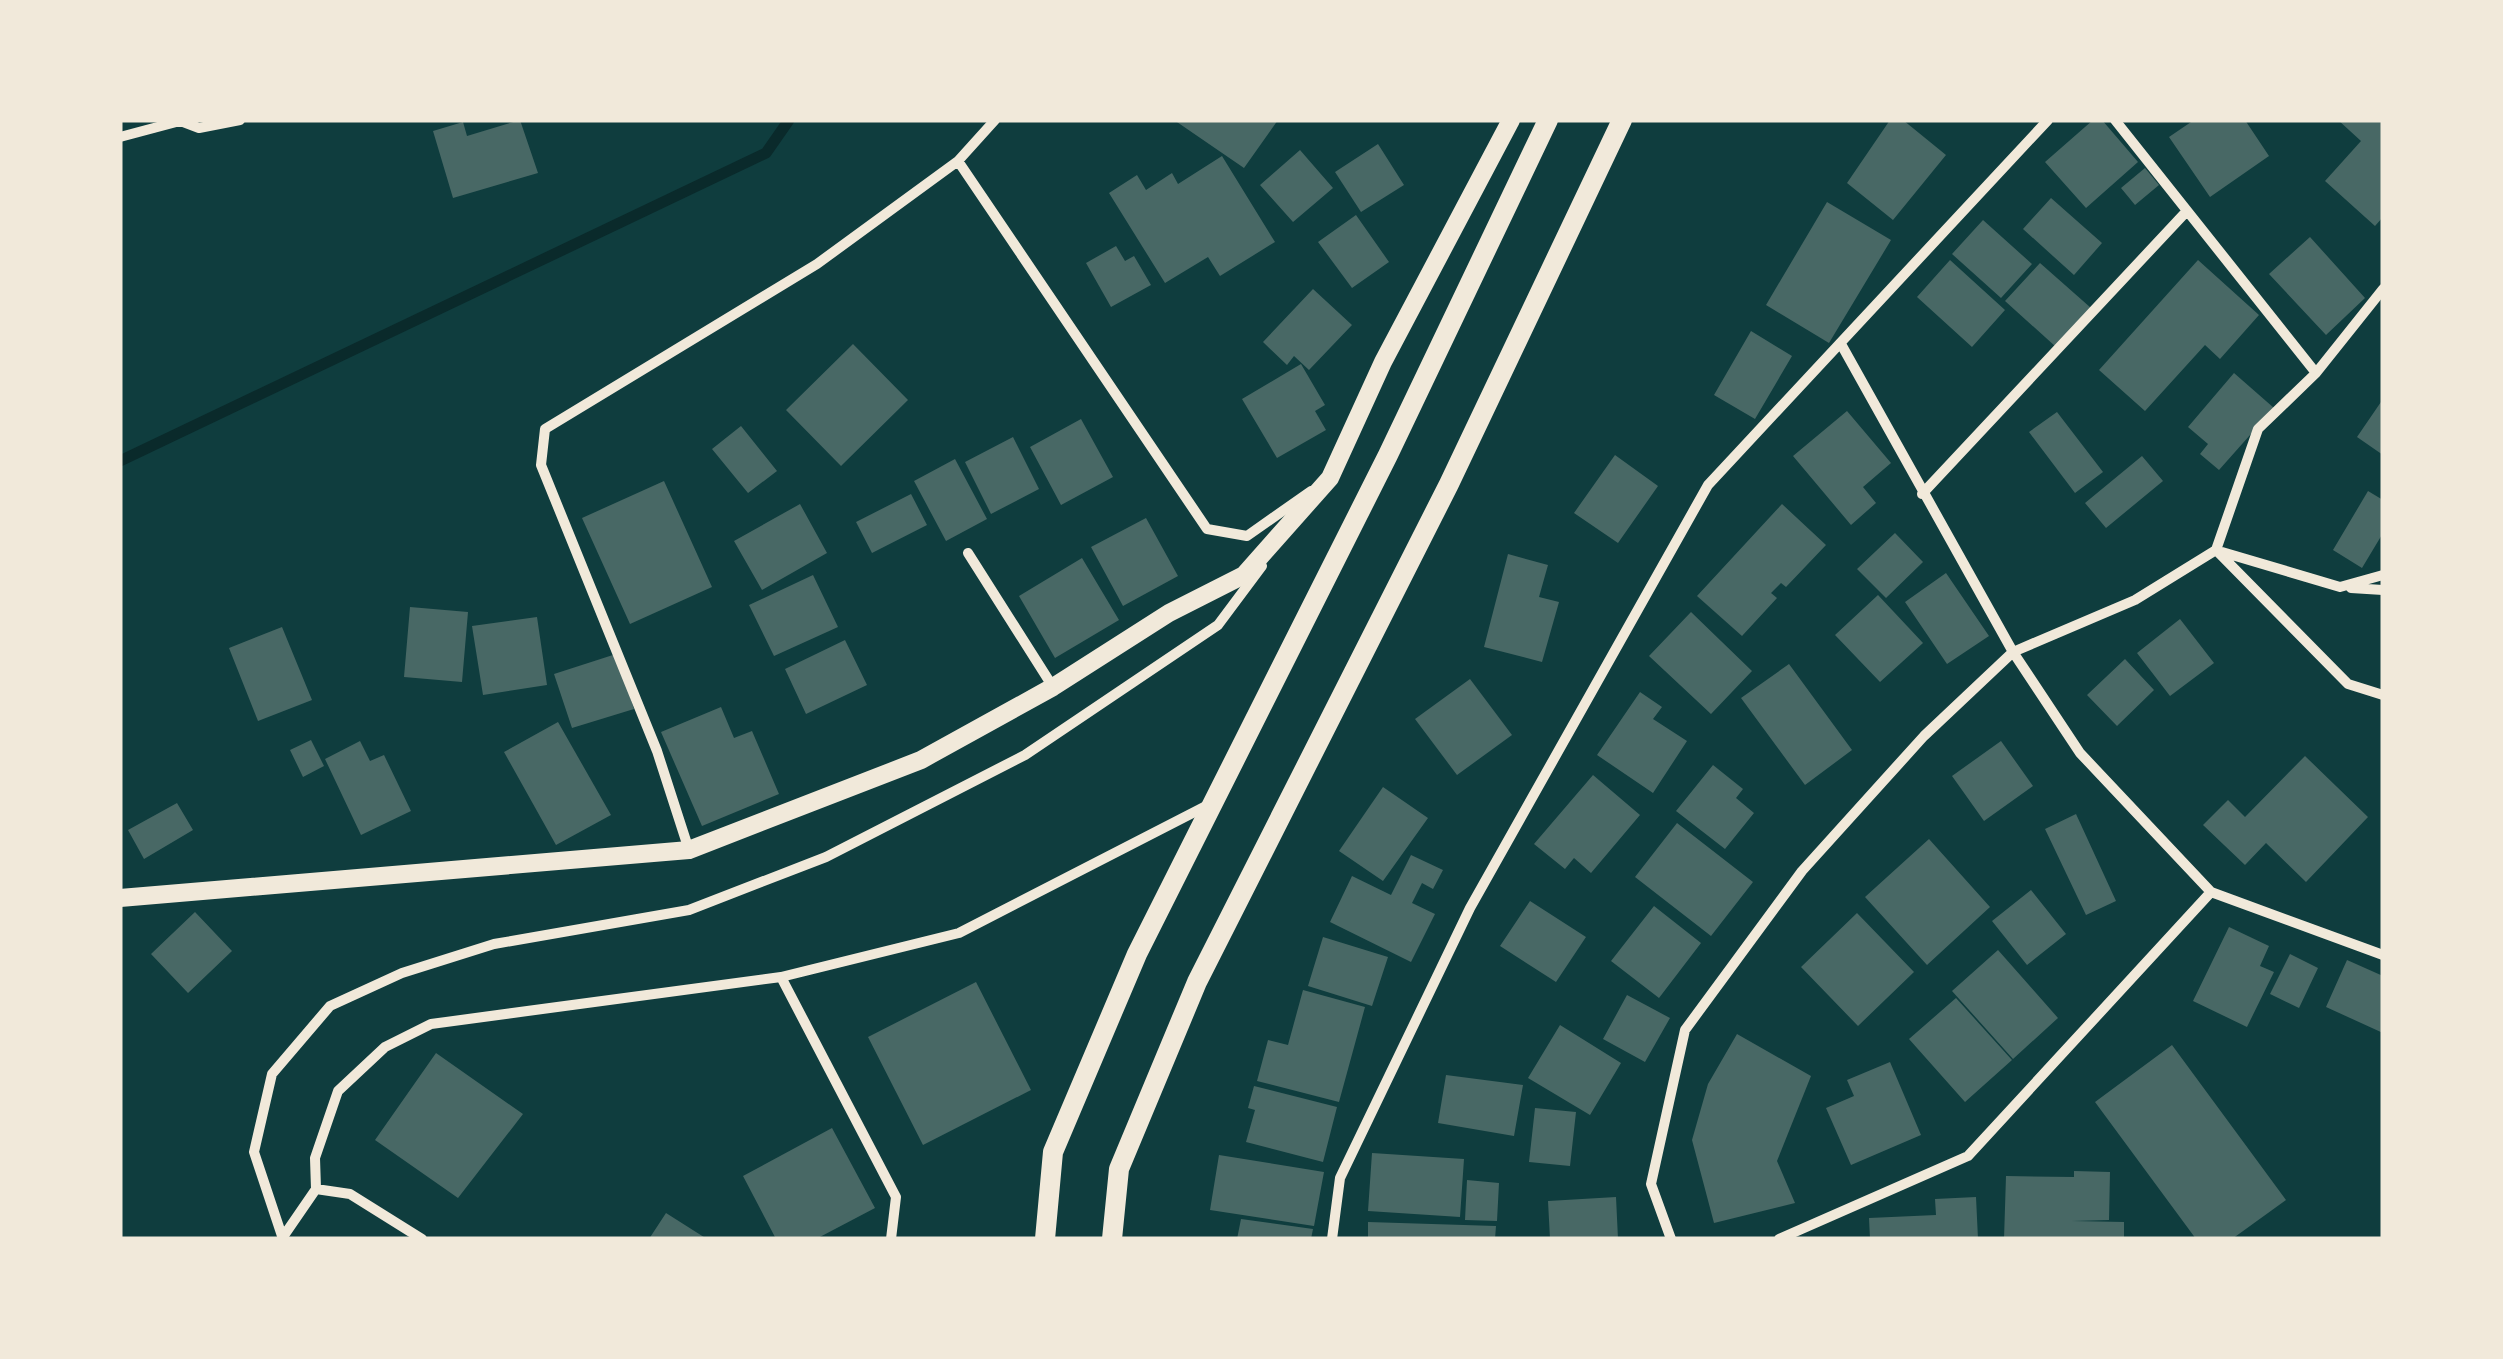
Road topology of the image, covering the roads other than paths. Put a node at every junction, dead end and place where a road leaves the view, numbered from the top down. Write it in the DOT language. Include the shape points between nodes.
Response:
graph roads {
  1 [pos="179,120"];
  2 [pos="240,120"];
  3 [pos="996,120"];
  4 [pos="1510,120"];
  5 [pos="1548,120"];
  6 [pos="1622,120"];
  7 [pos="2048,120"];
  8 [pos="2115,120"];
  9 [pos="120,137"];
  10 [pos="958,161"];
  11 [pos="2185,213"];
  12 [pos="2383,289"];
  13 [pos="1841,344"];
  14 [pos="2316,373"];
  15 [pos="1330,478"];
  16 [pos="1922,494"];
  17 [pos="2216,550"];
  18 [pos="968,553"];
  19 [pos="2383,575"];
  20 [pos="2340,587"];
  21 [pos="2383,590"];
  22 [pos="2013,652"];
  23 [pos="1053,687"];
  24 [pos="2383,695"];
  25 [pos="1214,802"];
  26 [pos="689,850"];
  27 [pos="2211,892"];
  28 [pos="120,898"];
  29 [pos="2383,955"];
  30 [pos="780,977"];
  31 [pos="316,1189"];
  32 [pos="283,1238"];
  33 [pos="422,1239"];
  34 [pos="892,1239"];
  35 [pos="1045,1239"];
  36 [pos="1112,1239"];
  37 [pos="1332,1239"];
  38 [pos="1672,1239"];
  39 [pos="1779,1239"];
  1 -- 2 [label="street" via="199,128"];
  1 -- 9 [label="street"];
  3 -- 10 [label="street"];
  4 -- 15 [label="street"];
  5 -- 25 [label="main road"];
  6 -- 36 [label="main road" via="1198,982 1119,1168"];
  7 -- 13 [label="street"];
  8 -- 11 [label="street"];
  10 -- 15 [label="street" via="1206,529 1246,536"];
  10 -- 26 [label="street" via="817,264 545,429 541,464 657,751"];
  11 -- 14 [label="street"];
  11 -- 16 [label="street"];
  12 -- 14 [label="street"];
  13 -- 16 [label="street"];
  13 -- 37 [label="street" via="1708,485 1470,908 1340,1178"];
  14 -- 17 [label="street" via="2258,428"];
  15 -- 23 [label="street" via="1244,575 1169,613"];
  15 -- 32 [label="street" via="1218,625 1026,756 826,857 689,910 494,944 402,972 330,1006 272,1074 254,1152"];
  16 -- 22 [label="street"];
  17 -- 20 [label="street"];
  17 -- 22 [label="street" via="2135,600"];
  17 -- 24 [label="street" via="2348,684"];
  18 -- 23 [label="street"];
  19 -- 20 [label="street"];
  20 -- 21 [label="street"];
  22 -- 27 [label="street" via="2080,753"];
  22 -- 38 [label="street" via="1924,736 1802,870 1684,1030 1651,1184"];
  23 -- 26 [label="street" via="921,760"];
  25 -- 30 [label="street" via="959,933"];
  25 -- 35 [label="main road" via="1137,954 1053,1152"];
  26 -- 28 [label="street"];
  27 -- 29 [label="street"];
  27 -- 39 [label="street" via="1968,1156"];
  30 -- 31 [label="street" via="431,1024 385,1047 338,1092 315,1158"];
  30 -- 34 [label="street" via="896,1197"];
  31 -- 32 [label="street"];
  31 -- 33 [label="street" via="350,1194"];
}
